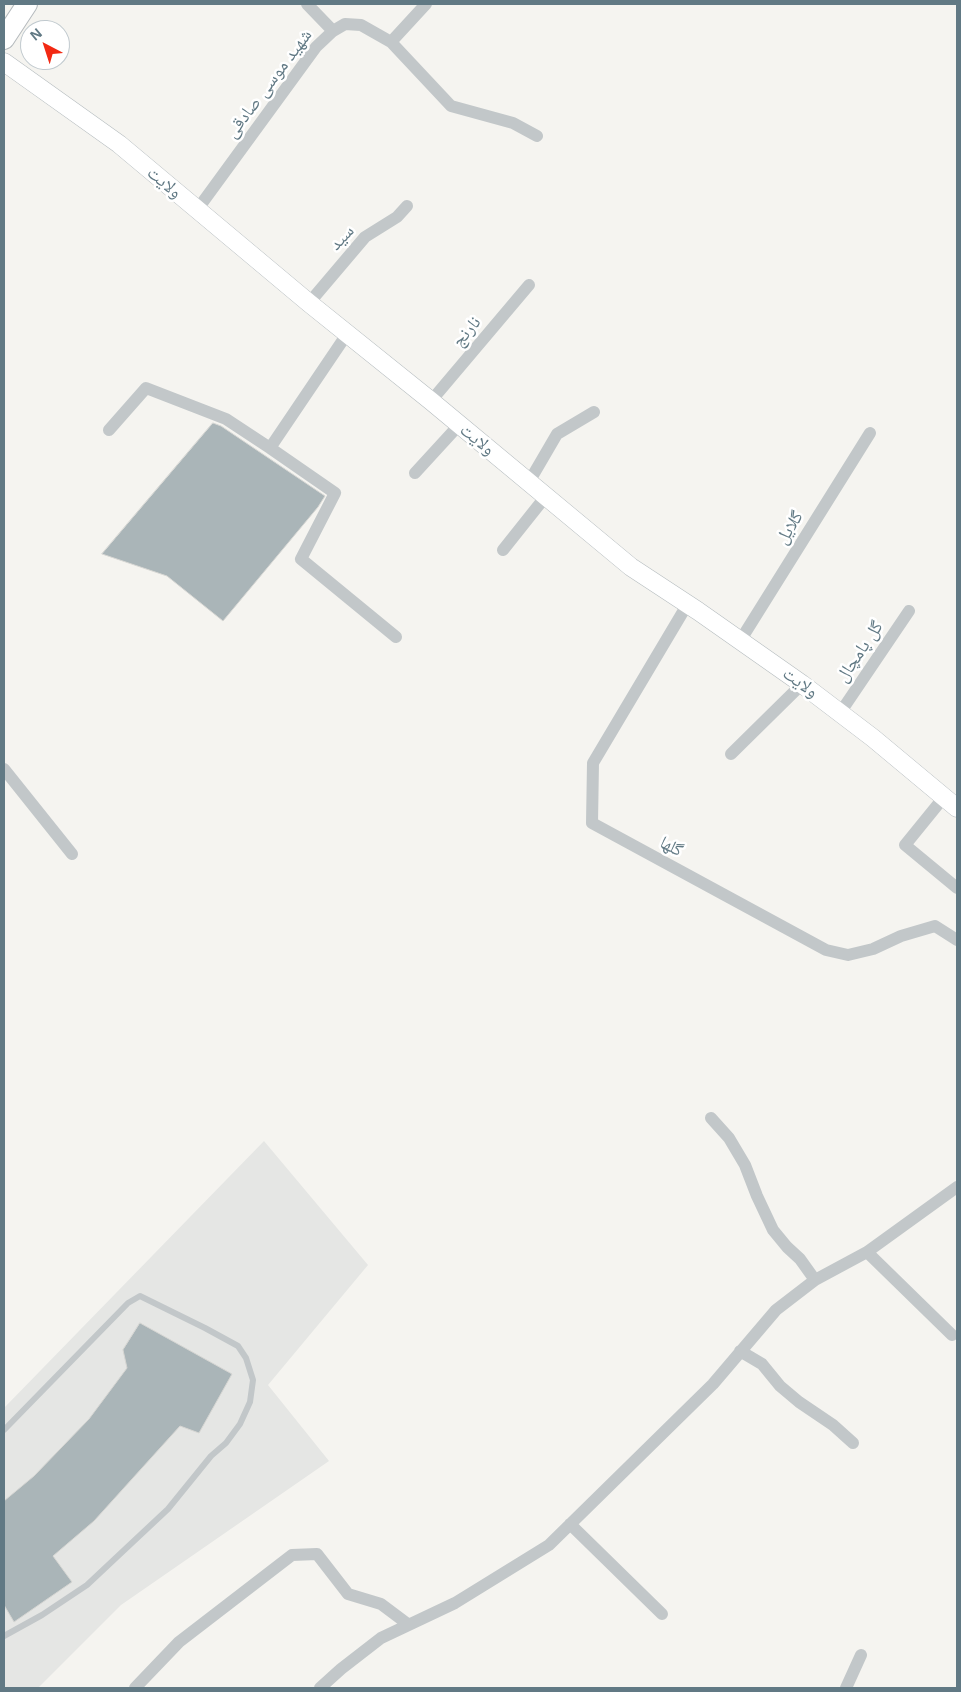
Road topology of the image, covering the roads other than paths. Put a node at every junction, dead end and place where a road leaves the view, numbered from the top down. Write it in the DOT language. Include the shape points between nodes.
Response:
graph roads {
  1 [pos="26,4"];
  2 [pos="307,4"];
  3 [pos="426,4"];
  4 [pos="333,30"];
  5 [pos="4,39"];
  6 [pos="391,42"];
  7 [pos="4,62"];
  8 [pos="537,136"];
  9 [pos="407,206"];
  10 [pos="197,210"];
  11 [pos="529,286"];
  12 [pos="309,303"];
  13 [pos="347,334"];
  14 [pos="431,401"];
  15 [pos="594,412"];
  16 [pos="459,425"];
  17 [pos="109,430"];
  18 [pos="870,433"];
  19 [pos="270,448"];
  20 [pos="415,473"];
  21 [pos="529,482"];
  22 [pos="546,496"];
  23 [pos="502,550"];
  24 [pos="688,605"];
  25 [pos="909,611"];
  26 [pos="396,637"];
  27 [pos="740,641"];
  28 [pos="802,684"];
  29 [pos="840,713"];
  30 [pos="731,754"];
  31 [pos="4,769"];
  32 [pos="944,797"];
  33 [pos="957,808"];
  34 [pos="72,854"];
  35 [pos="957,888"];
  36 [pos="957,940"];
  37 [pos="711,1118"];
  38 [pos="957,1187"];
  39 [pos="867,1252"];
  40 [pos="815,1280"];
  41 [pos="952,1335"];
  42 [pos="740,1351"];
  43 [pos="4,1430"];
  44 [pos="854,1443"];
  45 [pos="570,1524"];
  46 [pos="662,1614"];
  47 [pos="409,1625"];
  48 [pos="4,1636"];
  49 [pos="861,1655"];
  50 [pos="135,1688"];
  51 [pos="320,1688"];
  52 [pos="846,1688"];
  1 -- 5 [label="main road"];
  2 -- 4 [label="street"];
  3 -- 6 [label="street"];
  4 -- 6 [label="street, شهید موسی صادقی" via="345,24 360,25"];
  4 -- 10 [label="street, شهید موسی صادقی" via="316,47"];
  6 -- 8 [label="street, شهید موسی صادقی" via="451,106 513,123"];
  7 -- 10 [label="street, ولایت" via="119,144"];
  9 -- 12 [label="street, سید" via="397,217 365,236"];
  10 -- 12 [label="street, ولایت"];
  11 -- 14 [label="street, نارنج"];
  12 -- 13 [label="street, ولایت"];
  13 -- 14 [label="street, ولایت"];
  13 -- 19 [label="street"];
  14 -- 16 [label="street, ولایت"];
  15 -- 21 [label="street" via="557,434"];
  16 -- 20 [label="street"];
  16 -- 21 [label="street, ولایت"];
  17 -- 19 [label="street" via="146,388 226,420"];
  18 -- 27 [label="street, گلایل"];
  19 -- 26 [label="street" via="335,493 301,558"];
  21 -- 22 [label="street, ولایت"];
  22 -- 23 [label="street"];
  22 -- 24 [label="street, ولایت" via="631,567"];
  24 -- 27 [label="street, ولایت"];
  24 -- 36 [label="street, گلها" via="593,763 592,823 826,950 848,955 935,926"];
  25 -- 29 [label="street, گل پامچال"];
  27 -- 28 [label="street, ولایت"];
  28 -- 29 [label="street, ولایت"];
  28 -- 30 [label="street"];
  29 -- 32 [label="street, ولایت"];
  31 -- 34 [label="street"];
  32 -- 33 [label="street, ولایت"];
  32 -- 35 [label="street" via="905,845"];
  37 -- 40 [label="street" via="745,1164 773,1230 800,1258"];
  38 -- 39 [label="street"];
  39 -- 40 [label="street"];
  39 -- 41 [label="street"];
  40 -- 42 [label="street" via="776,1310"];
  42 -- 44 [label="street" via="762,1364 780,1386"];
  42 -- 45 [label="street" via="713,1384"];
  43 -- 48 [label="lane" via="128,1303 140,1296 238,1346 253,1380 250,1402 240,1424 168,1509 87,1585"];
  45 -- 46 [label="street"];
  45 -- 47 [label="street" via="549,1545 455,1603"];
  47 -- 50 [label="street" via="381,1604 348,1594 317,1554 292,1555 179,1642"];
  47 -- 51 [label="street" via="381,1638"];
  49 -- 52 [label="street"];
}
